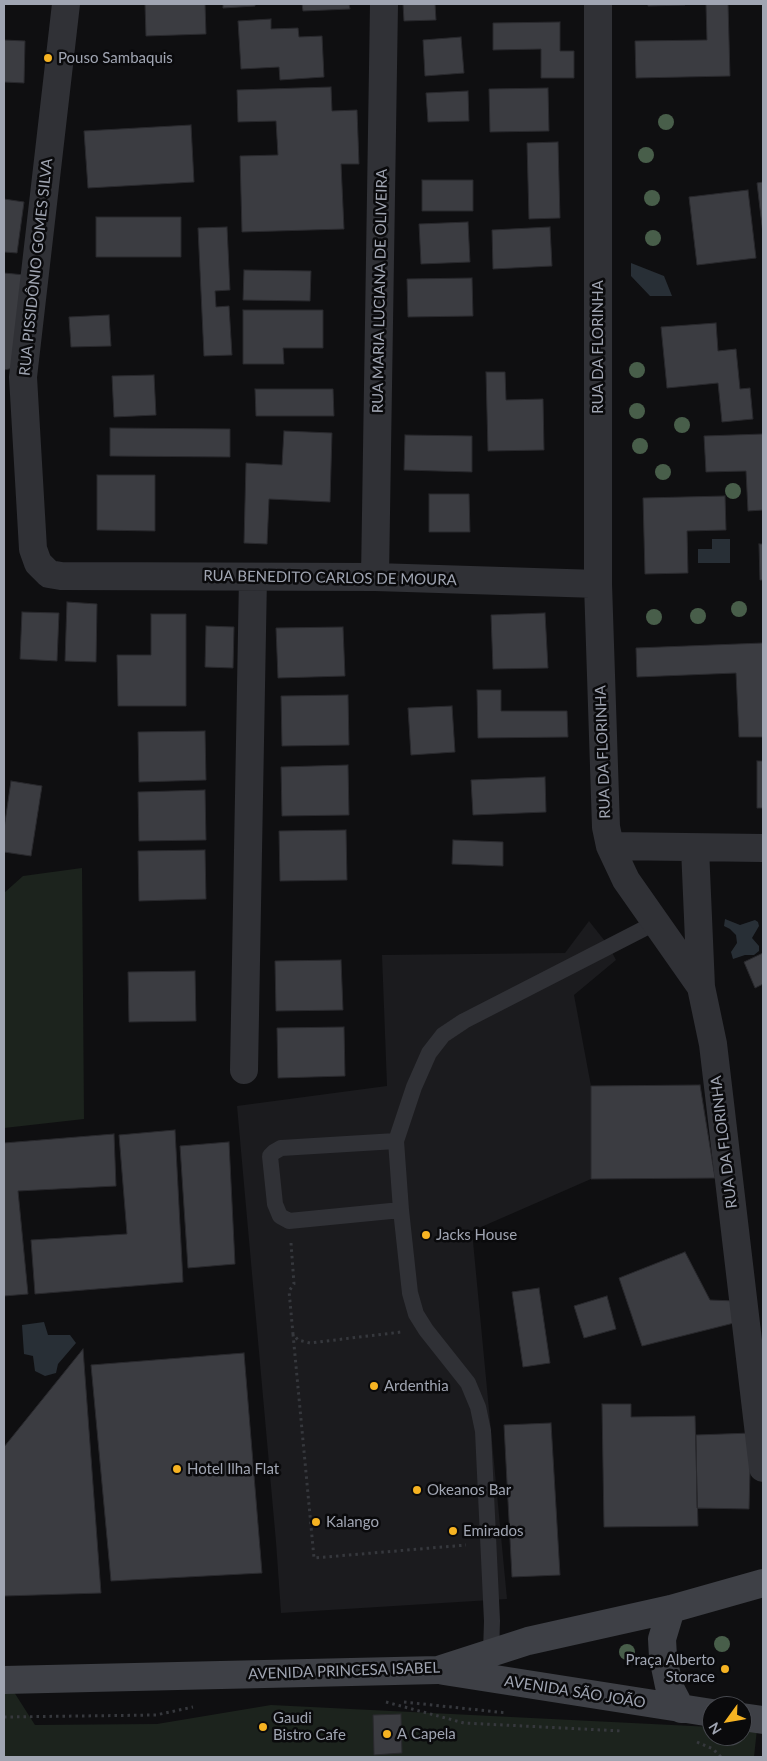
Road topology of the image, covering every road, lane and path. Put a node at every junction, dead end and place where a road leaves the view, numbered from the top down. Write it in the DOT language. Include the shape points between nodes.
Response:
graph roads {
  1 [pos="66,4"];
  2 [pos="384,4"];
  3 [pos="598,4"];
  4 [pos="13,380"];
  5 [pos="61,576"];
  6 [pos="253,577"];
  7 [pos="375,577"];
  8 [pos="598,584"];
  9 [pos="610,846"];
  10 [pos="695,848"];
  11 [pos="763,848"];
  12 [pos="655,923"];
  13 [pos="701,987"];
  14 [pos="244,1070"];
  15 [pos="396,1141"];
  16 [pos="401,1210"];
  17 [pos="289,1221"];
  18 [pos="426,1330"];
  19 [pos="293,1334"];
  20 [pos="763,1468"];
  21 [pos="488,1543"];
  22 [pos="763,1583"];
  23 [pos="671,1610"];
  24 [pos="491,1653"];
  25 [pos="438,1670"];
  26 [pos="4,1680"];
  27 [pos="198,1706"];
  28 [pos="680,1709"];
  29 [pos="702,1712"];
  30 [pos="513,1714"];
  31 [pos="4,1718"];
  32 [pos="626,1731"];
  33 [pos="690,1740"];
  34 [pos="721,1757"];
  1 -- 4 [label="street, RUA PISSIDÔNIO GOMES SILVA"];
  2 -- 7 [label="street, RUA MARIA LUCIANA DE OLIVEIRA"];
  3 -- 8 [label="street, RUA DA FLORINHA"];
  4 -- 5 [label="street, RUA PISSIDÔNIO GOMES SILVA" via="33,549 38,563 49,574"];
  5 -- 6 [label="street, RUA BENEDITO CARLOS DE MOURA"];
  6 -- 7 [label="street, RUA BENEDITO CARLOS DE MOURA"];
  6 -- 14 [label="street"];
  7 -- 8 [label="street, RUA BENEDITO CARLOS DE MOURA"];
  8 -- 9 [label="street, RUA DA FLORINHA" via="606,827"];
  9 -- 10 [label="street"];
  9 -- 12 [label="street, RUA DA FLORINHA" via="626,880"];
  10 -- 11 [label="street"];
  10 -- 13 [label="street"];
  12 -- 13 [label="street, RUA DA FLORINHA"];
  12 -- 15 [label="lane" via="443,1034 429,1053 414,1087"];
  13 -- 20 [label="street, RUA DA FLORINHA" via="713,1044"];
  15 -- 16 [label="lane"];
  15 -- 17 [label="lane" via="281,1148 274,1152 270,1156 275,1204 280,1216"];
  16 -- 17 [label="lane"];
  16 -- 18 [label="lane" via="410,1293 416,1314"];
  17 -- 19 [label="path" via="294,1284 290,1292"];
  18 -- 19 [label="path" via="310,1343 298,1340"];
  18 -- 21 [label="lane" via="468,1383 478,1407 483,1431"];
  19 -- 21 [label="path" via="314,1558"];
  21 -- 24 [label="lane"];
  22 -- 23 [label="main road, AVENIDA PRINCESA ISABEL"];
  23 -- 24 [label="main road, AVENIDA PRINCESA ISABEL" via="560,1633"];
  23 -- 28 [label="main road" via="662,1639 663,1657 669,1686"];
  24 -- 25 [label="main road, AVENIDA PRINCESA ISABEL"];
  25 -- 26 [label="main road, AVENIDA PRINCESA ISABEL"];
  25 -- 28 [label="main road, AVENIDA SÃO JOÃO"];
  27 -- 31 [label="path" via="156,1716"];
  28 -- 29 [label="main road, AVENIDA SÃO JOÃO"];
  30 -- 32 [label="path" via="384,1701 464,1723"];
  33 -- 34 [label="path" via="713,1749"];
}
